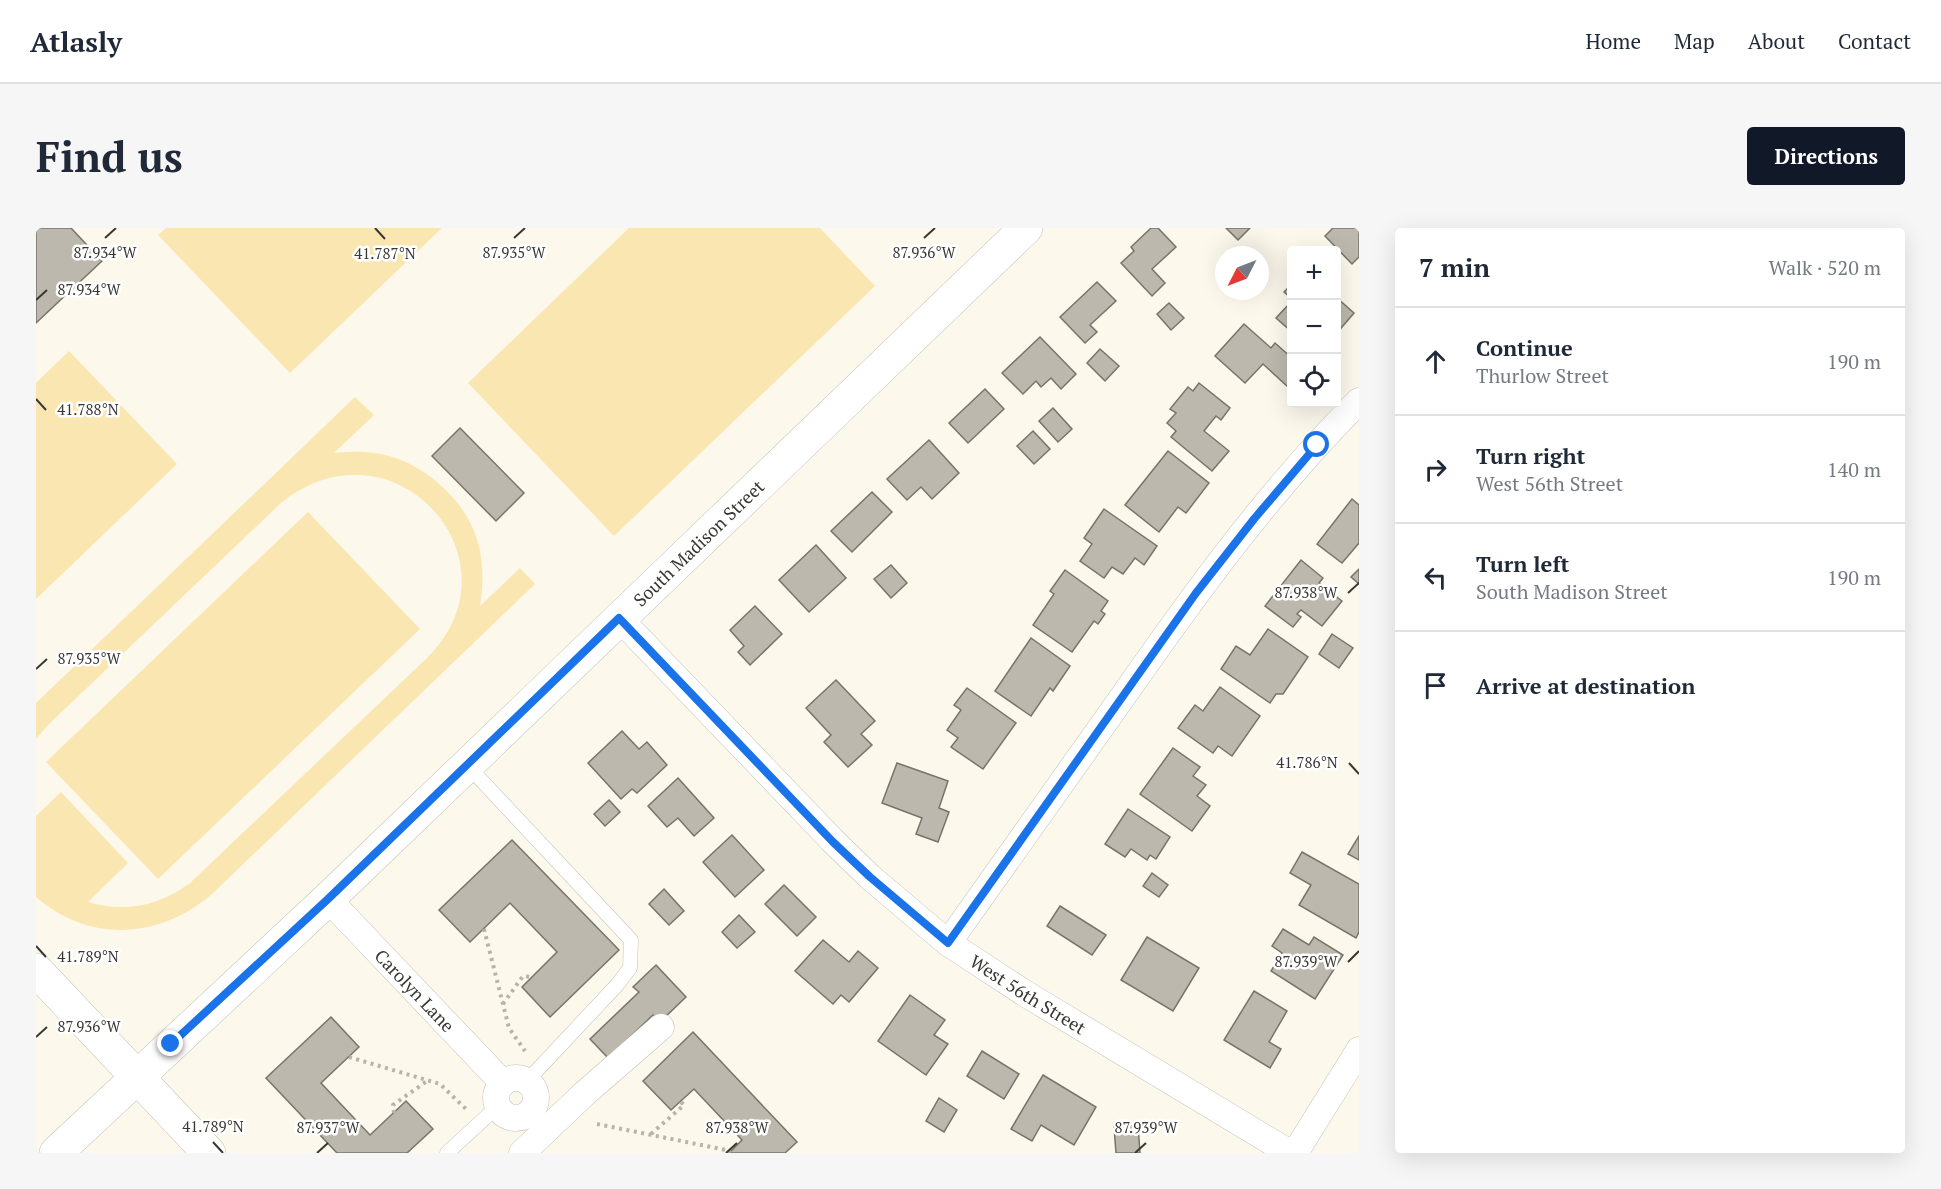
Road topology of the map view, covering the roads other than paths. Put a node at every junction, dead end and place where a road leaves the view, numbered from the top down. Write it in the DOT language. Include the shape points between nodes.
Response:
graph roads {
  1 [pos="1026,228"];
  2 [pos="1359,401"];
  3 [pos="619,618"];
  4 [pos="467,765"];
  5 [pos="328,899"];
  6 [pos="948,943"];
  7 [pos="36,970"];
  8 [pos="661,1027"];
  9 [pos="1359,1050"];
  10 [pos="136,1076"];
  11 [pos="509,1090"];
  12 [pos="539,1120"];
  13 [pos="56,1153"];
  14 [pos="209,1153"];
  15 [pos="447,1153"];
  16 [pos="522,1153"];
  17 [pos="1290,1153"];
  18 [pos="1295,1153"];
  1 -- 3 [label="street, South Madison Street"];
  2 -- 6 [label="street" via="1254,519 1196,593"];
  3 -- 4 [label="street, South Madison Street"];
  3 -- 6 [label="street, West 56th Street" via="833,842"];
  4 -- 5 [label="street, South Madison Street"];
  4 -- 11 [label="lane" via="631,940 630,968 617,985"];
  5 -- 10 [label="street, South Madison Street"];
  5 -- 11 [label="street, Carolyn Lane"];
  6 -- 17 [label="street, West 56th Street"];
  7 -- 10 [label="street"];
  8 -- 12 [label="street"];
  9 -- 18 [label="street"];
  10 -- 13 [label="street, South Madison Street"];
  10 -- 14 [label="street"];
  11 -- 12 [label="street, Carolyn Lane" via="501,1111 513,1117 525,1115"];
  11 -- 15 [label="lane"];
  12 -- 16 [label="street"];
}
